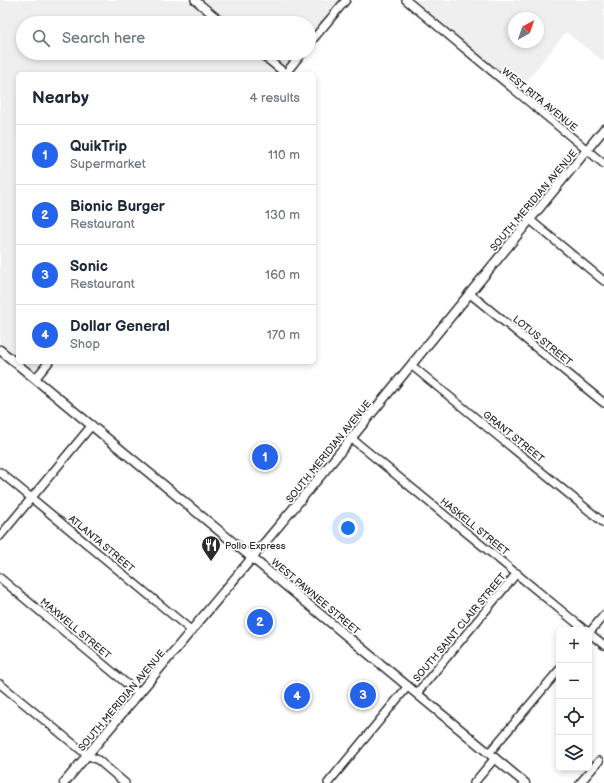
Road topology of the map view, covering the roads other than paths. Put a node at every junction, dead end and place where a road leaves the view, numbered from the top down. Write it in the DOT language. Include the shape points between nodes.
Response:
graph roads {
  1 [pos="195,0"];
  2 [pos="346,0"];
  3 [pos="406,0"];
  4 [pos="214,16"];
  5 [pos="316,36"];
  6 [pos="268,60"];
  7 [pos="296,60"];
  8 [pos="283,72"];
  9 [pos="287,72"];
  10 [pos="604,129"];
  11 [pos="587,150"];
  12 [pos="604,164"];
  13 [pos="529,219"];
  14 [pos="604,281"];
  15 [pos="469,294"];
  16 [pos="0,350"];
  17 [pos="16,363"];
  18 [pos="18,364"];
  19 [pos="47,364"];
  20 [pos="411,365"];
  21 [pos="35,378"];
  22 [pos="604,403"];
  23 [pos="92,425"];
  24 [pos="351,438"];
  25 [pos="0,472"];
  26 [pos="32,498"];
  27 [pos="604,523"];
  28 [pos="0,536"];
  29 [pos="253,557"];
  30 [pos="517,573"];
  31 [pos="0,578"];
  32 [pos="604,615"];
  33 [pos="581,627"];
  34 [pos="592,629"];
  35 [pos="192,631"];
  36 [pos="592,635"];
  37 [pos="604,645"];
  38 [pos="556,674"];
  39 [pos="0,684"];
  40 [pos="408,686"];
  41 [pos="417,693"];
  42 [pos="139,694"];
  43 [pos="87,755"];
  44 [pos="492,756"];
  45 [pos="599,761"];
  46 [pos="64,783"];
  47 [pos="125,783"];
  48 [pos="328,783"];
  49 [pos="474,783"];
  50 [pos="525,783"];
  51 [pos="580,783"];
  1 -- 4 [label="street"];
  2 -- 5 [label="street"];
  3 -- 11 [label="street, WEST RITA AVENUE"];
  6 -- 8 [label="street"];
  7 -- 9 [label="street"];
  10 -- 11 [label="main road, SOUTH MERIDIAN AVENUE"];
  11 -- 12 [label="street, WEST RITA AVENUE"];
  11 -- 13 [label="main road, SOUTH MERIDIAN AVENUE"];
  13 -- 14 [label="street"];
  13 -- 15 [label="main road, SOUTH MERIDIAN AVENUE"];
  15 -- 20 [label="main road, SOUTH MERIDIAN AVENUE"];
  15 -- 22 [label="street, LOTUS STREET"];
  16 -- 17 [label="main road, WEST PAWNEE STREET"];
  18 -- 21 [label="main road, WEST PAWNEE STREET"];
  19 -- 21 [label="street"];
  20 -- 24 [label="main road, SOUTH MERIDIAN AVENUE"];
  20 -- 27 [label="street, GRANT STREET"];
  21 -- 23 [label="main road, WEST PAWNEE STREET"];
  23 -- 26 [label="street"];
  23 -- 29 [label="main road, WEST PAWNEE STREET"];
  24 -- 29 [label="main road, SOUTH MERIDIAN AVENUE"];
  24 -- 30 [label="street, HASKELL STREET"];
  25 -- 26 [label="street, ATLANTA STREET"];
  26 -- 28 [label="street"];
  26 -- 35 [label="street, ATLANTA STREET"];
  29 -- 35 [label="main road, SOUTH MERIDIAN AVENUE"];
  29 -- 40 [label="main road, WEST PAWNEE STREET"];
  30 -- 33 [label="street, HASKELL STREET"];
  30 -- 41 [label="street, SOUTH SAINT CLAIR STREET"];
  31 -- 42 [label="street, MAXWELL STREET"];
  32 -- 34 [label="street"];
  35 -- 42 [label="main road, SOUTH MERIDIAN AVENUE"];
  36 -- 37 [label="street"];
  38 -- 44 [label="street"];
  39 -- 43 [label="street"];
  40 -- 41 [label="main road, WEST PAWNEE STREET"];
  40 -- 48 [label="street, SOUTH SAINT CLAIR STREET"];
  41 -- 44 [label="main road, WEST PAWNEE STREET"];
  42 -- 43 [label="main road, SOUTH MERIDIAN AVENUE"];
  43 -- 46 [label="main road, SOUTH MERIDIAN AVENUE"];
  43 -- 47 [label="street" via="98,760"];
  44 -- 49 [label="street"];
  44 -- 50 [label="main road, WEST PAWNEE STREET"];
  45 -- 51 [label="street"];
}
